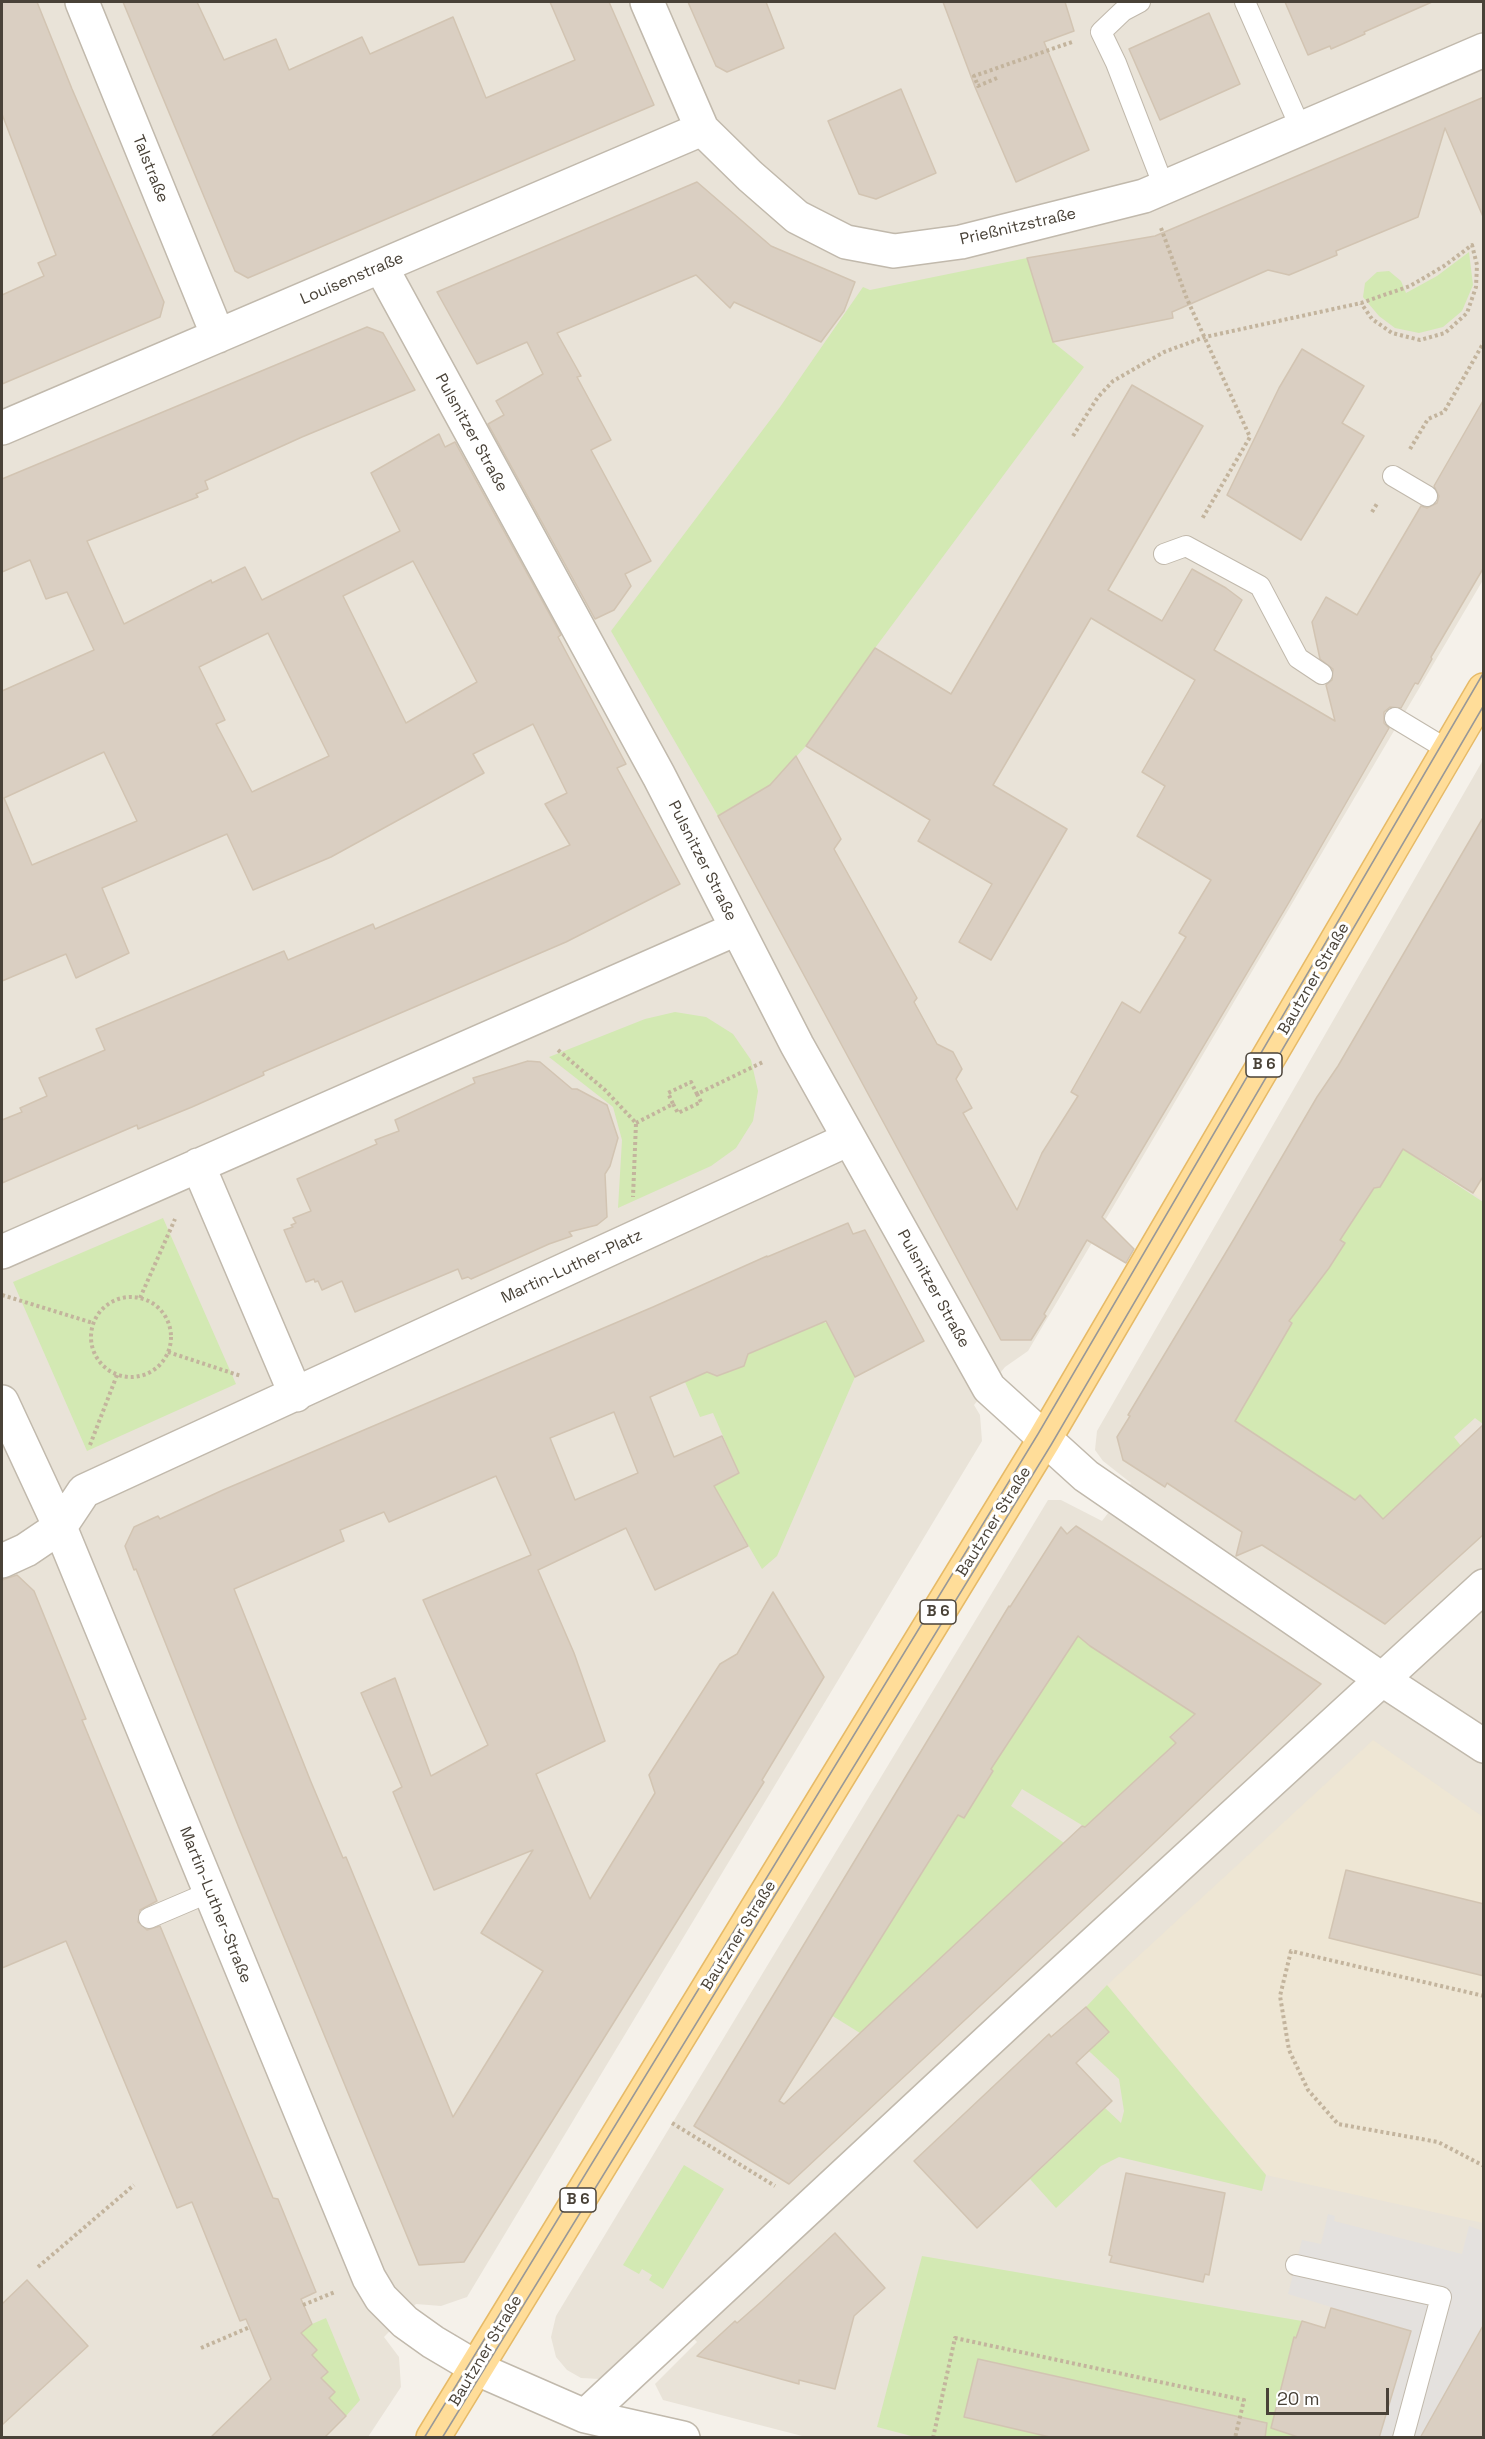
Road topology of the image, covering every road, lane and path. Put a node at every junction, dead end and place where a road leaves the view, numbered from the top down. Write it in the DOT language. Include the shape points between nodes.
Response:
graph roads {
  1 [pos="82,2"];
  2 [pos="648,2"];
  3 [pos="1140,2"];
  4 [pos="1245,2"];
  5 [pos="1101,32"];
  6 [pos="1484,50"];
  7 [pos="997,78"];
  8 [pos="702,129"];
  9 [pos="1301,129"];
  10 [pos="1156,191"];
  11 [pos="381,267"];
  12 [pos="1476,287"];
  13 [pos="1484,288"];
  14 [pos="1361,303"];
  15 [pos="218,336"];
  16 [pos="1205,337"];
  17 [pos="1484,342"];
  18 [pos="2,428"];
  19 [pos="1073,436"];
  20 [pos="1393,477"];
  21 [pos="1427,496"];
  22 [pos="1372,512"];
  23 [pos="1202,520"];
  24 [pos="1164,554"];
  25 [pos="1322,674"];
  26 [pos="1484,690"];
  27 [pos="1395,718"];
  28 [pos="1448,750"];
  29 [pos="736,929"];
  30 [pos="515,1025"];
  31 [pos="737,1074"];
  32 [pos="697,1094"];
  33 [pos="674,1104"];
  34 [pos="636,1123"];
  35 [pos="849,1139"];
  36 [pos="198,1166"];
  37 [pos="635,1166"];
  38 [pos="2,1252"];
  39 [pos="2,1295"];
  40 [pos="140,1298"];
  41 [pos="93,1323"];
  42 [pos="168,1352"];
  43 [pos="296,1395"];
  44 [pos="2,1402"];
  45 [pos="1044,1440"];
  46 [pos="60,1527"];
  47 [pos="2,1561"];
  48 [pos="1484,1586"];
  49 [pos="1383,1680"];
  50 [pos="1484,1746"];
  51 [pos="210,1892"];
  52 [pos="149,1918"];
  53 [pos="1484,1996"];
  54 [pos="638,2102"];
  55 [pos="1484,2166"];
  56 [pos="134,2185"];
  57 [pos="811,2208"];
  58 [pos="1296,2265"];
  59 [pos="38,2267"];
  60 [pos="250,2327"];
  61 [pos="201,2348"];
  62 [pos="476,2368"];
  63 [pos="585,2416"];
  64 [pos="433,2438"];
  65 [pos="683,2438"];
  66 [pos="933,2438"];
  67 [pos="1235,2438"];
  68 [pos="1403,2438"];
  1 -- 15 [label="street, Talstraße"];
  2 -- 8 [label="street, Prießnitzstraße"];
  3 -- 5 [label="lane" via="1123,11"];
  4 -- 9 [label="lane"];
  5 -- 7 [label="path" via="974,76 978,86"];
  5 -- 10 [label="lane" via="1116,63"];
  6 -- 9 [label="street, Prießnitzstraße"];
  8 -- 10 [label="street, Prießnitzstraße" via="797,217 846,242 894,251 962,242"];
  8 -- 11 [label="street, Louisenstraße"];
  9 -- 10 [label="street, Prießnitzstraße"];
  10 -- 16 [label="path" via="1187,299"];
  11 -- 15 [label="street, Louisenstraße"];
  11 -- 29 [label="street, Pulsnitzer Straße" via="659,776"];
  12 -- 13 [label="path"];
  12 -- 14 [label="path" via="1467,313 1446,333 1420,340 1392,333 1372,319"];
  12 -- 14 [label="path" via="1477,265 1472,245 1410,286"];
  14 -- 16 [label="path"];
  15 -- 18 [label="street, Louisenstraße"];
  16 -- 19 [label="path" via="1164,352 1113,381"];
  16 -- 23 [label="path" via="1250,437"];
  17 -- 20 [label="path" via="1444,412 1428,419"];
  20 -- 21 [label="lane"];
  20 -- 22 [label="path"];
  24 -- 25 [label="lane" via="1186,546 1260,586 1298,658"];
  26 -- 28 [label="main road, Bautzner Straße / B 6"];
  27 -- 28 [label="lane"];
  28 -- 45 [label="main road, Bautzner Straße / B 6"];
  29 -- 30 [label="street"];
  29 -- 35 [label="street, Pulsnitzer Straße"];
  30 -- 34 [label="path" via="565,1055"];
  30 -- 36 [label="street"];
  31 -- 32 [label="path"];
  32 -- 33 [label="path" via="701,1102 678,1113"];
  32 -- 33 [label="path" via="692,1082 668,1093"];
  33 -- 34 [label="path"];
  34 -- 37 [label="path"];
  35 -- 43 [label="street, Martin-Luther-Platz"];
  35 -- 45 [label="street, Pulsnitzer Straße" via="989,1388"];
  36 -- 38 [label="street"];
  36 -- 40 [label="path"];
  36 -- 43 [label="street"];
  39 -- 41 [label="path"];
  40 -- 41 [label="path" via="108,1304"];
  40 -- 42 [label="path" via="156,1306 166,1318 171,1335"];
  41 -- 42 [label="path" via="94,1354 117,1375 147,1374 160,1365"];
  42 -- 43 [label="path"];
  43 -- 46 [label="street, Martin-Luther-Platz" via="84,1491"];
  44 -- 46 [label="street, Martin-Luther-Straße"];
  45 -- 49 [label="street, Pulsnitzer Straße" via="1086,1476"];
  45 -- 54 [label="main road, Bautzner Straße / B 6"];
  46 -- 47 [label="street"];
  46 -- 51 [label="street, Martin-Luther-Straße"];
  48 -- 49 [label="street"];
  49 -- 50 [label="street, Pulsnitzer Straße"];
  49 -- 57 [label="street"];
  51 -- 52 [label="lane"];
  51 -- 62 [label="street, Martin-Luther-Straße" via="369,2278 381,2298 405,2322"];
  53 -- 55 [label="path" via="1291,1951 1280,1996 1289,2050 1308,2090 1338,2124 1438,2142"];
  54 -- 57 [label="path"];
  54 -- 62 [label="main road, Bautzner Straße / B 6"];
  56 -- 59 [label="path"];
  57 -- 63 [label="street"];
  58 -- 68 [label="lane" via="1441,2297"];
  60 -- 61 [label="path"];
  62 -- 63 [label="street, Martin-Luther-Straße"];
  62 -- 64 [label="main road, Bautzner Straße / B 6"];
  63 -- 65 [label="street, Martin-Luther-Straße"];
  66 -- 67 [label="path" via="956,2338 1244,2400"];
}
